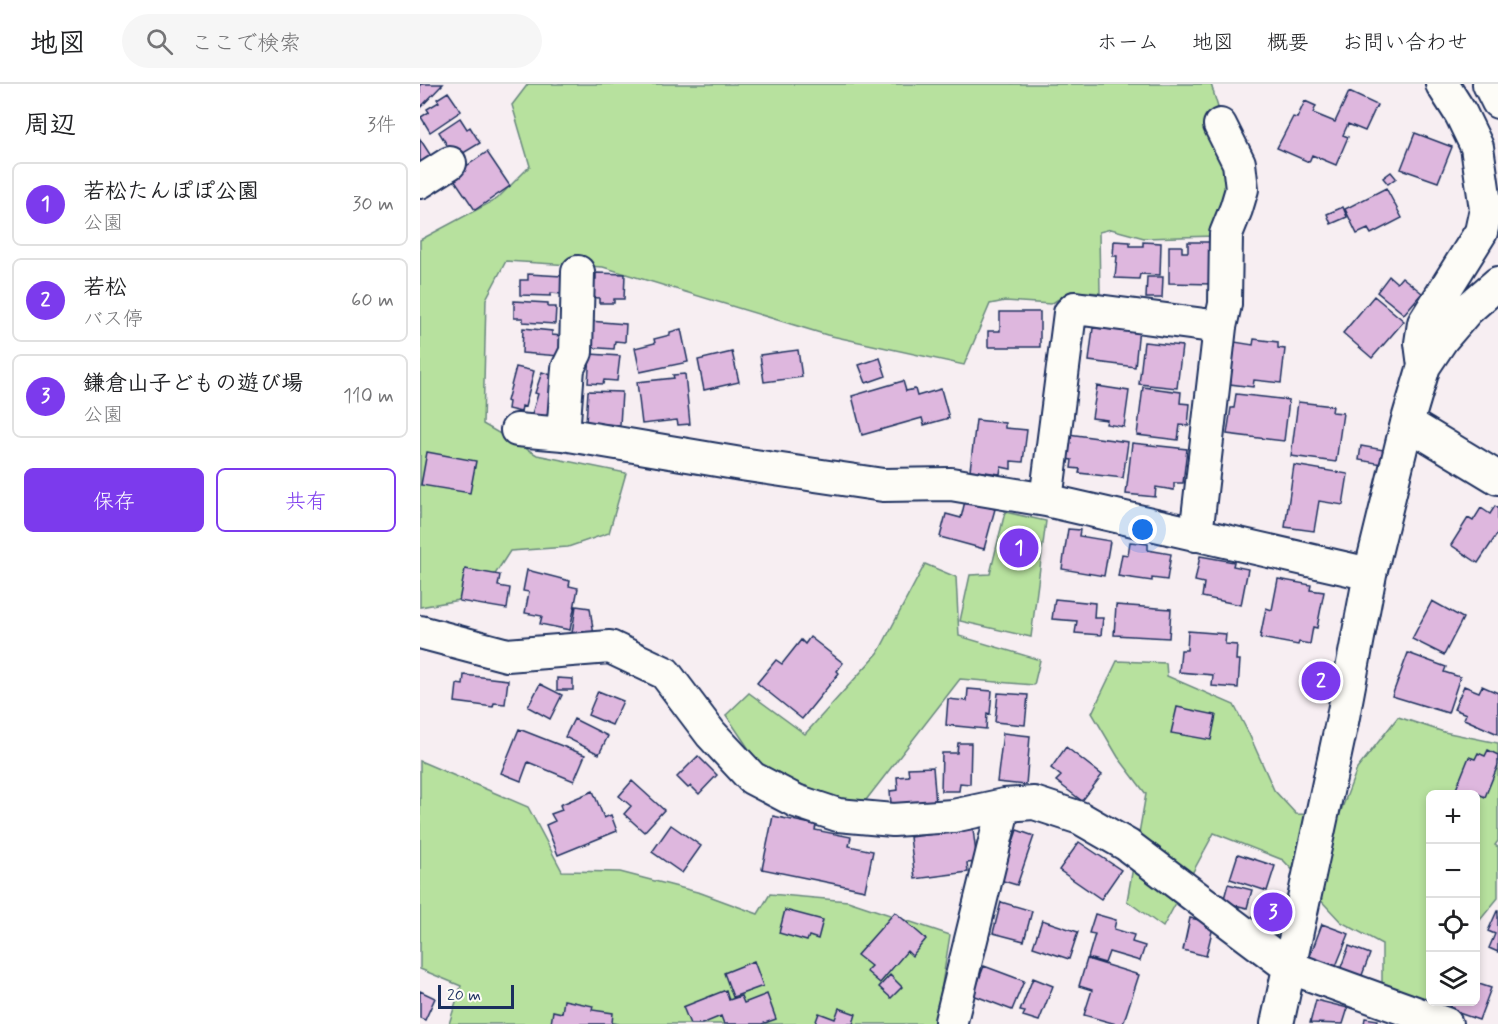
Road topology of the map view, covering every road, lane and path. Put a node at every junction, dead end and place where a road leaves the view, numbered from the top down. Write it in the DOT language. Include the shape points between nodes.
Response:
graph roads {
  1 [pos="1442,84"];
  2 [pos="1489,84"];
  3 [pos="1498,102"];
  4 [pos="1220,125"];
  5 [pos="450,163"];
  6 [pos="420,182"];
  7 [pos="578,272"];
  8 [pos="1498,284"];
  9 [pos="1220,327"];
  10 [pos="1424,366"];
  11 [pos="1407,423"];
  12 [pos="517,429"];
  13 [pos="563,434"];
  14 [pos="1498,478"];
  15 [pos="1046,500"];
  16 [pos="1196,535"];
  17 [pos="1370,574"];
  18 [pos="420,632"];
  19 [pos="1004,805"];
  20 [pos="1289,967"];
  21 [pos="951,1021"];
  22 [pos="1277,1024"];
  23 [pos="1446,1024"];
  1 -- 10 [label="street" via="1477,147 1486,209 1481,232 1424,323"];
  2 -- 3 [label="street"];
  4 -- 9 [label="street" via="1239,163 1242,189 1226,234 1226,304"];
  5 -- 6 [label="street"];
  7 -- 13 [label="street" via="576,352 568,368"];
  8 -- 10 [label="street" via="1467,310"];
  9 -- 15 [label="street" via="1075,308 1070,313"];
  9 -- 16 [label="street"];
  10 -- 11 [label="street"];
  11 -- 14 [label="street"];
  11 -- 17 [label="street"];
  12 -- 13 [label="street"];
  13 -- 15 [label="street" via="883,485 951,484"];
  15 -- 16 [label="street"];
  16 -- 17 [label="street"];
  17 -- 20 [label="street"];
  18 -- 19 [label="street" via="507,656 610,647 665,673 711,734 752,778 796,801 838,815 893,820 953,816"];
  19 -- 20 [label="street" via="1034,803 1080,818 1127,844"];
  19 -- 21 [label="street"];
  20 -- 22 [label="street"];
  20 -- 23 [label="street"];
}
